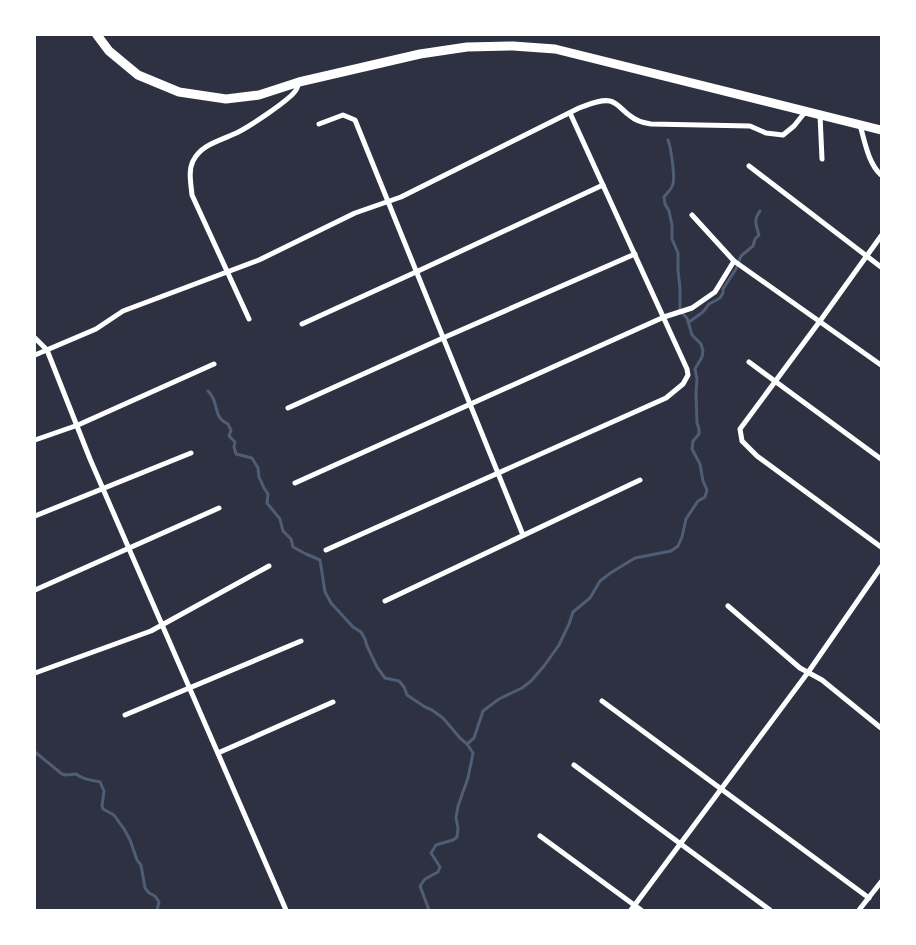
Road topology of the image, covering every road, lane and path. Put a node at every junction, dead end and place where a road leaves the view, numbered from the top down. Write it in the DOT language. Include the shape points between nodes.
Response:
graph roads {
  1 [pos="97,35"];
  2 [pos="299,82"];
  3 [pos="806,111"];
  4 [pos="570,113"];
  5 [pos="820,115"];
  6 [pos="319,124"];
  7 [pos="860,125"];
  8 [pos="881,130"];
  9 [pos="822,159"];
  10 [pos="749,166"];
  11 [pos="881,175"];
  12 [pos="603,184"];
  13 [pos="388,202"];
  14 [pos="692,216"];
  15 [pos="881,236"];
  16 [pos="635,254"];
  17 [pos="867,256"];
  18 [pos="734,262"];
  19 [pos="881,267"];
  20 [pos="227,272"];
  21 [pos="416,272"];
  22 [pos="664,317"];
  23 [pos="249,319"];
  24 [pos="820,321"];
  25 [pos="302,324"];
  26 [pos="35,338"];
  27 [pos="444,338"];
  28 [pos="47,350"];
  29 [pos="35,355"];
  30 [pos="749,362"];
  31 [pos="214,364"];
  32 [pos="881,365"];
  33 [pos="775,381"];
  34 [pos="471,404"];
  35 [pos="288,408"];
  36 [pos="78,425"];
  37 [pos="35,440"];
  38 [pos="191,453"];
  39 [pos="881,459"];
  40 [pos="498,472"];
  41 [pos="640,480"];
  42 [pos="295,483"];
  43 [pos="103,489"];
  44 [pos="219,508"];
  45 [pos="35,516"];
  46 [pos="523,535"];
  47 [pos="881,547"];
  48 [pos="130,548"];
  49 [pos="326,550"];
  50 [pos="269,566"];
  51 [pos="881,567"];
  52 [pos="35,590"];
  53 [pos="385,601"];
  54 [pos="728,606"];
  55 [pos="162,624"];
  56 [pos="301,641"];
  57 [pos="808,672"];
  58 [pos="35,673"];
  59 [pos="190,688"];
  60 [pos="602,701"];
  61 [pos="333,702"];
  62 [pos="125,715"];
  63 [pos="881,728"];
  64 [pos="218,753"];
  65 [pos="574,765"];
  66 [pos="721,789"];
  67 [pos="540,836"];
  68 [pos="681,844"];
  69 [pos="881,882"];
  70 [pos="869,898"];
  71 [pos="633,908"];
  72 [pos="286,910"];
  73 [pos="641,910"];
  74 [pos="770,910"];
  75 [pos="859,910"];
  1 -- 2 [label="highway" via="138,75 179,92 226,99 259,95"];
  2 -- 3 [label="highway" via="420,54 513,46 555,49"];
  2 -- 20 [label="street" via="296,91 282,104 235,134 217,140 193,161 190,174 192,195"];
  3 -- 4 [label="street" via="783,135 766,133 750,126 651,124 630,116 610,101 595,102"];
  3 -- 5 [label="highway"];
  4 -- 12 [label="street"];
  4 -- 13 [label="street"];
  5 -- 7 [label="highway"];
  5 -- 9 [label="street"];
  6 -- 13 [label="street" via="343,115 355,120"];
  7 -- 8 [label="highway"];
  7 -- 11 [label="street" via="875,170"];
  10 -- 17 [label="street"];
  12 -- 16 [label="street"];
  12 -- 21 [label="street"];
  13 -- 20 [label="street"];
  13 -- 21 [label="street"];
  14 -- 18 [label="street"];
  15 -- 17 [label="street"];
  16 -- 22 [label="street"];
  16 -- 27 [label="street"];
  17 -- 19 [label="street"];
  17 -- 24 [label="street"];
  18 -- 22 [label="street" via="715,292 692,308"];
  18 -- 24 [label="street"];
  20 -- 23 [label="street"];
  20 -- 28 [label="street" via="123,311 96,328"];
  21 -- 25 [label="street"];
  21 -- 27 [label="street"];
  22 -- 34 [label="street"];
  22 -- 40 [label="street" via="687,369 688,375 683,384 666,398"];
  24 -- 32 [label="street"];
  24 -- 33 [label="street"];
  26 -- 28 [label="street"];
  27 -- 34 [label="street"];
  27 -- 35 [label="street"];
  28 -- 29 [label="street"];
  28 -- 36 [label="street"];
  30 -- 33 [label="street"];
  31 -- 36 [label="street"];
  33 -- 39 [label="street"];
  33 -- 47 [label="street" via="740,429 742,441 757,456"];
  34 -- 40 [label="street"];
  34 -- 42 [label="street"];
  36 -- 37 [label="street"];
  36 -- 43 [label="street"];
  38 -- 43 [label="street"];
  40 -- 46 [label="street"];
  40 -- 49 [label="street"];
  41 -- 46 [label="street"];
  43 -- 45 [label="street"];
  43 -- 48 [label="street"];
  44 -- 48 [label="street"];
  46 -- 53 [label="street"];
  48 -- 52 [label="street"];
  48 -- 55 [label="street"];
  50 -- 55 [label="street"];
  51 -- 57 [label="street"];
  54 -- 57 [label="street"];
  55 -- 58 [label="street" via="151,631"];
  55 -- 59 [label="street"];
  56 -- 59 [label="street"];
  57 -- 63 [label="street"];
  57 -- 66 [label="street"];
  59 -- 62 [label="street"];
  59 -- 64 [label="street"];
  60 -- 66 [label="street"];
  61 -- 64 [label="street"];
  64 -- 72 [label="street"];
  65 -- 68 [label="street"];
  66 -- 68 [label="street"];
  66 -- 70 [label="street"];
  67 -- 71 [label="street"];
  68 -- 71 [label="street"];
  68 -- 74 [label="street"];
  69 -- 70 [label="street"];
  70 -- 75 [label="street"];
  71 -- 73 [label="street"];
}
